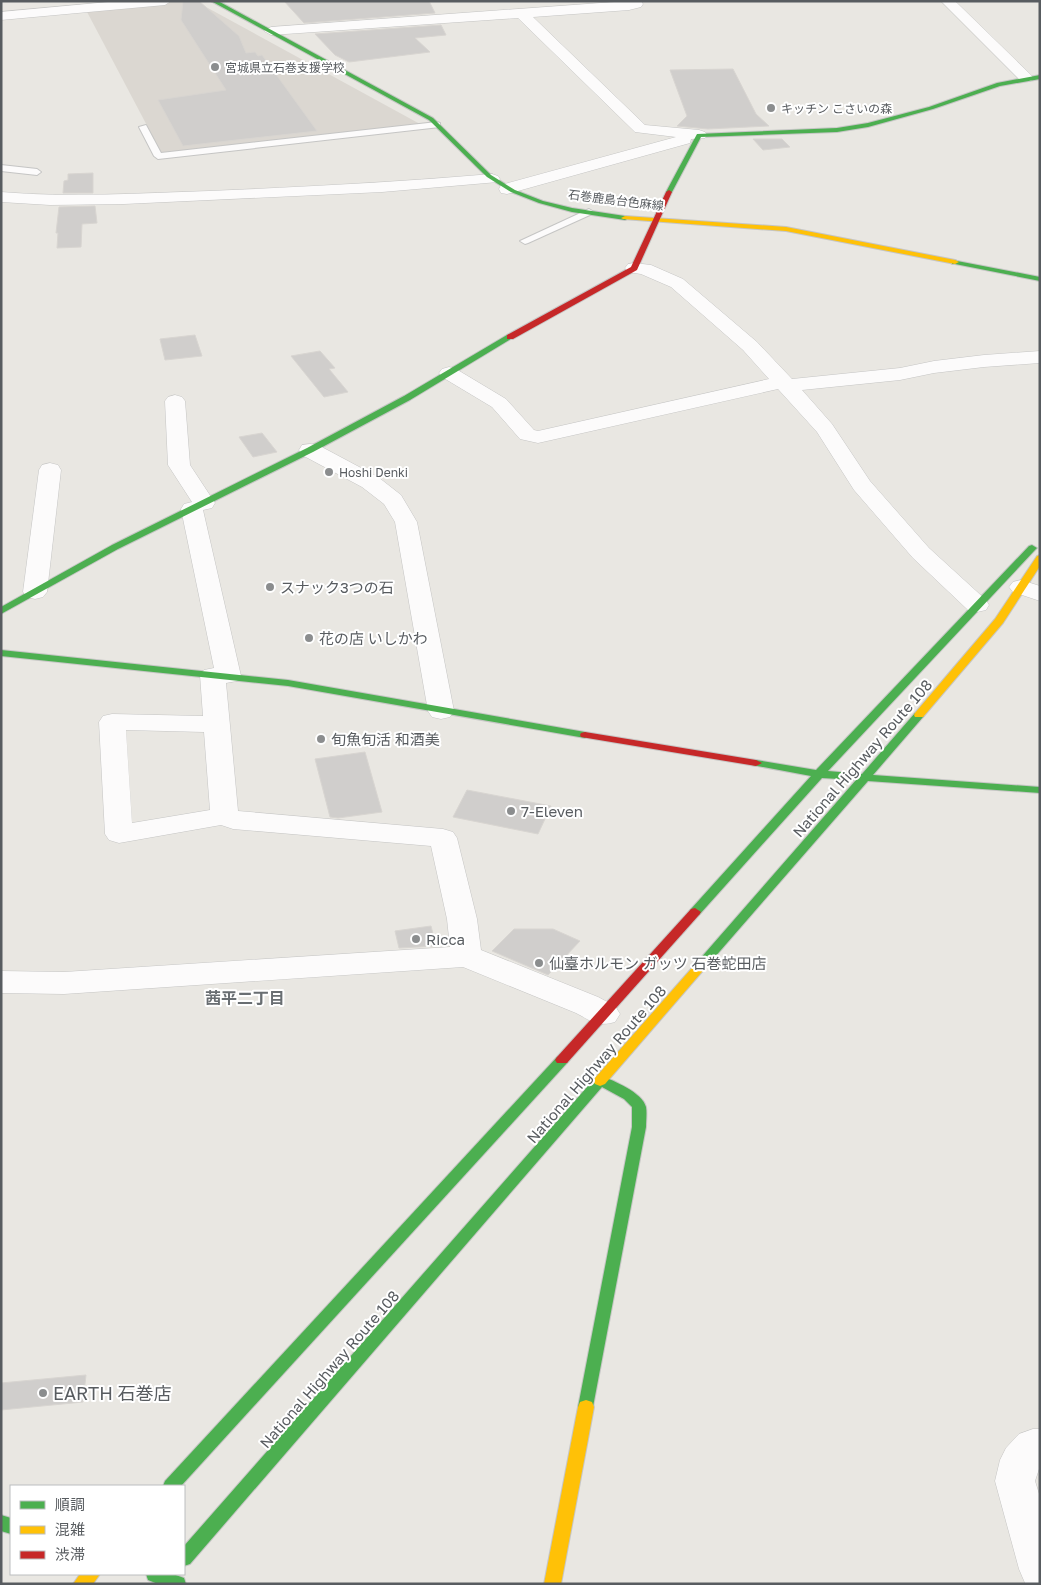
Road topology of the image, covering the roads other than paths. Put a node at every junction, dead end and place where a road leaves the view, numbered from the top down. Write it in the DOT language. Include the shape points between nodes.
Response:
graph roads {
  1 [pos="166,1"];
  2 [pos="214,1"];
  3 [pos="634,1"];
  4 [pos="947,1"];
  5 [pos="521,13"];
  6 [pos="1,16"];
  7 [pos="271,31"];
  8 [pos="1033,78"];
  9 [pos="438,124"];
  10 [pos="143,126"];
  11 [pos="699,135"];
  12 [pos="1,168"];
  13 [pos="37,172"];
  14 [pos="492,179"];
  15 [pos="507,188"];
  16 [pos="1,197"];
  17 [pos="589,212"];
  18 [pos="656,219"];
  19 [pos="525,241"];
  20 [pos="634,268"];
  21 [pos="1040,279"];
  22 [pos="1040,357"];
  23 [pos="449,373"];
  24 [pos="784,384"];
  25 [pos="175,401"];
  26 [pos="310,450"];
  27 [pos="50,470"];
  28 [pos="198,506"];
  29 [pos="1040,540"];
  30 [pos="1040,558"];
  31 [pos="1030,591"];
  32 [pos="35,592"];
  33 [pos="977,605"];
  34 [pos="1,611"];
  35 [pos="1,653"];
  36 [pos="220,676"];
  37 [pos="441,711"];
  38 [pos="216,724"];
  39 [pos="819,774"];
  40 [pos="865,778"];
  41 [pos="1040,790"];
  42 [pos="224,816"];
  43 [pos="466,956"];
  44 [pos="1,982"];
  45 [pos="604,1014"];
  46 [pos="600,1081"];
  47 [pos="1040,1446"];
  48 [pos="172,1485"];
  49 [pos="185,1557"];
  50 [pos="1040,1569"];
  51 [pos="166,1579"];
  52 [pos="178,1584"];
  53 [pos="552,1584"];
  1 -- 6 [label="street"];
  2 -- 7 [label="main road, 石巻鹿島台色麻線"];
  3 -- 5 [label="street" via="636,4 629,6"];
  4 -- 8 [label="street"];
  5 -- 7 [label="street" via="469,11"];
  5 -- 11 [label="street" via="640,129"];
  7 -- 9 [label="main road, 石巻鹿島台色麻線"];
  8 -- 11 [label="main road" via="999,84 932,108 837,130"];
  9 -- 10 [label="lane" via="158,156"];
  9 -- 14 [label="main road, 石巻鹿島台色麻線"];
  11 -- 15 [label="street"];
  11 -- 18 [label="main road"];
  12 -- 13 [label="lane"];
  14 -- 15 [label="main road, 石巻鹿島台色麻線"];
  14 -- 16 [label="street" via="389,188 111,199 35,201"];
  15 -- 17 [label="main road, 石巻鹿島台色麻線" via="535,200"];
  17 -- 18 [label="main road, 石巻鹿島台色麻線"];
  17 -- 19 [label="lane"];
  18 -- 20 [label="main road"];
  18 -- 21 [label="main road, 石巻鹿島台色麻線" via="800,231"];
  20 -- 23 [label="main road"];
  20 -- 24 [label="street" via="645,269 676,283 750,346"];
  22 -- 24 [label="street"];
  23 -- 24 [label="street" via="498,403 527,435 538,437"];
  23 -- 26 [label="main road"];
  24 -- 33 [label="street" via="825,428 862,485 921,553"];
  25 -- 28 [label="street" via="179,465"];
  26 -- 28 [label="main road"];
  26 -- 37 [label="street" via="370,482 393,500 406,522"];
  27 -- 32 [label="street"];
  28 -- 32 [label="main road"];
  28 -- 36 [label="street"];
  29 -- 33 [label="main road, National Highway Route 108"];
  30 -- 31 [label="main road, National Highway Route 108"];
  31 -- 40 [label="main road, National Highway Route 108" via="999,621"];
  32 -- 34 [label="main road"];
  33 -- 39 [label="main road, National Highway Route 108"];
  35 -- 36 [label="main road"];
  36 -- 37 [label="main road" via="288,683"];
  36 -- 38 [label="street"];
  37 -- 39 [label="main road"];
  38 -- 42 [label="street"];
  38 -- 42 [label="street" via="112,722 120,834"];
  39 -- 40 [label="main road"];
  39 -- 45 [label="main road, National Highway Route 108"];
  40 -- 41 [label="main road"];
  40 -- 46 [label="main road, National Highway Route 108"];
  42 -- 43 [label="street" via="233,820 443,838 462,920"];
  43 -- 44 [label="street" via="64,983"];
  43 -- 45 [label="street"];
  45 -- 48 [label="main road, National Highway Route 108"];
  46 -- 49 [label="main road, National Highway Route 108"];
  46 -- 53 [label="main road" via="629,1095 639,1106 639,1127"];
  47 -- 50 [label="street" via="1033,1446 1020,1460 1015,1482"];
  51 -- 52 [label="main road"];
}
